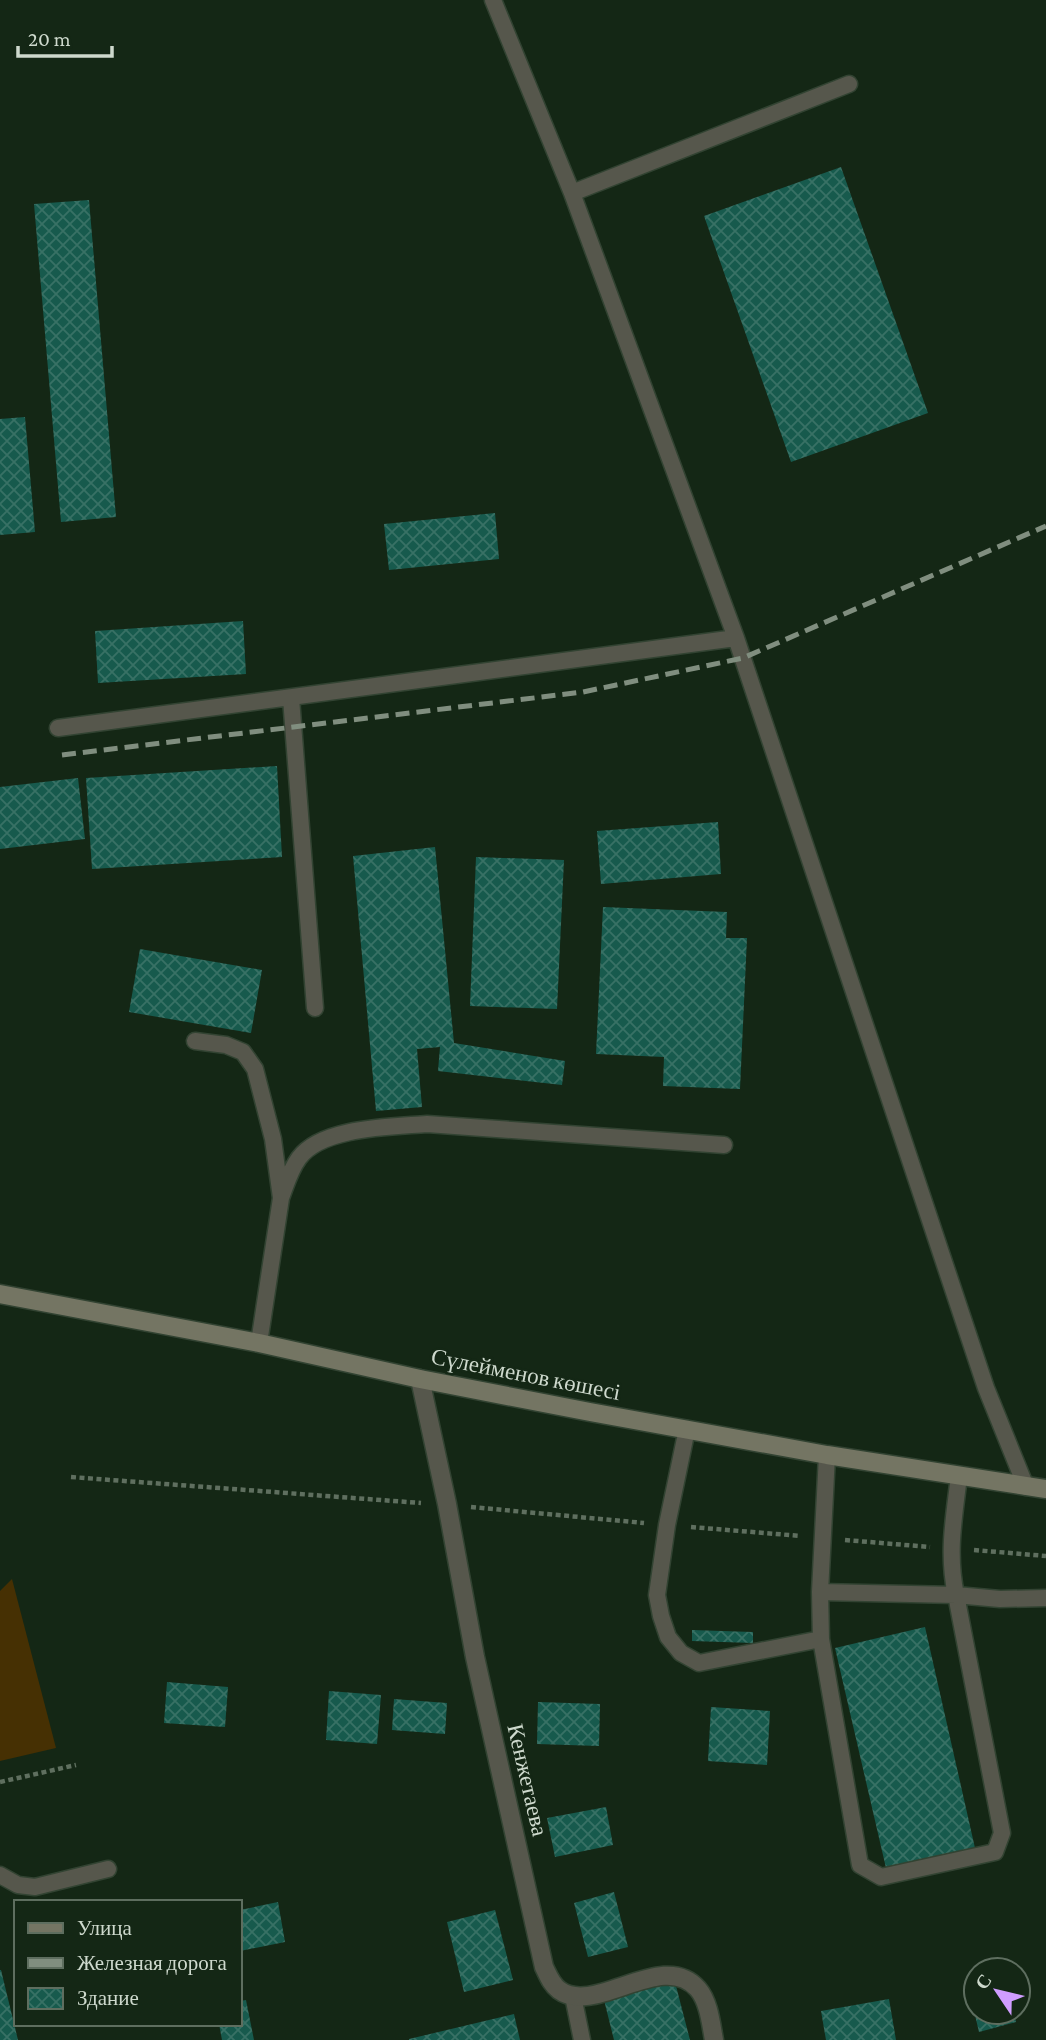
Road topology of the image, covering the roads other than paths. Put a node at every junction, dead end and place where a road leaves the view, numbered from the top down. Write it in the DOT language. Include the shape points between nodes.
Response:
graph roads {
  1 [pos="493,0"];
  2 [pos="849,84"];
  3 [pos="572,194"];
  4 [pos="736,638"];
  5 [pos="291,698"];
  6 [pos="58,728"];
  7 [pos="316,1008"];
  8 [pos="195,1041"];
  9 [pos="724,1145"];
  10 [pos="281,1198"];
  11 [pos="0,1294"];
  12 [pos="259,1343"];
  13 [pos="420,1379"];
  14 [pos="687,1429"];
  15 [pos="827,1455"];
  16 [pos="959,1476"];
  17 [pos="1026,1487"];
  18 [pos="1046,1489"];
  19 [pos="820,1592"];
  20 [pos="957,1595"];
  21 [pos="1046,1598"];
  22 [pos="821,1639"];
  23 [pos="108,1869"];
  24 [pos="0,1875"];
  25 [pos="573,1996"];
  26 [pos="582,2040"];
  27 [pos="715,2040"];
  1 -- 3 [label="lane"];
  2 -- 3 [label="lane"];
  3 -- 4 [label="lane"];
  4 -- 5 [label="lane"];
  4 -- 17 [label="lane" via="986,1388"];
  5 -- 6 [label="lane"];
  5 -- 7 [label="lane"];
  8 -- 10 [label="lane" via="243,1052 255,1069 273,1139"];
  9 -- 10 [label="lane" via="427,1125 387,1127 317,1142 295,1164"];
  10 -- 12 [label="lane"];
  11 -- 12 [label="street, Сүлейменов көшесі"];
  12 -- 13 [label="street, Сүлейменов көшесі"];
  13 -- 14 [label="street, Сүлейменов көшесі"];
  13 -- 25 [label="street, Кенжетаева" via="475,1657 544,1967 559,1991"];
  14 -- 15 [label="street, Сүлейменов көшесі"];
  14 -- 22 [label="lane" via="657,1595 668,1637 681,1653 699,1663"];
  15 -- 16 [label="street, Сүлейменов көшесі"];
  15 -- 19 [label="lane"];
  16 -- 17 [label="street, Сүлейменов көшесі"];
  16 -- 20 [label="lane" via="950,1548"];
  17 -- 18 [label="street, Сүлейменов көшесі"];
  19 -- 20 [label="lane"];
  19 -- 22 [label="lane"];
  20 -- 21 [label="lane"];
  20 -- 22 [label="lane" via="1002,1833 995,1852 881,1877 860,1865"];
  23 -- 24 [label="lane" via="35,1887 18,1885"];
  25 -- 26 [label="lane"];
  25 -- 27 [label="street" via="677,1976 699,1989"];
}
